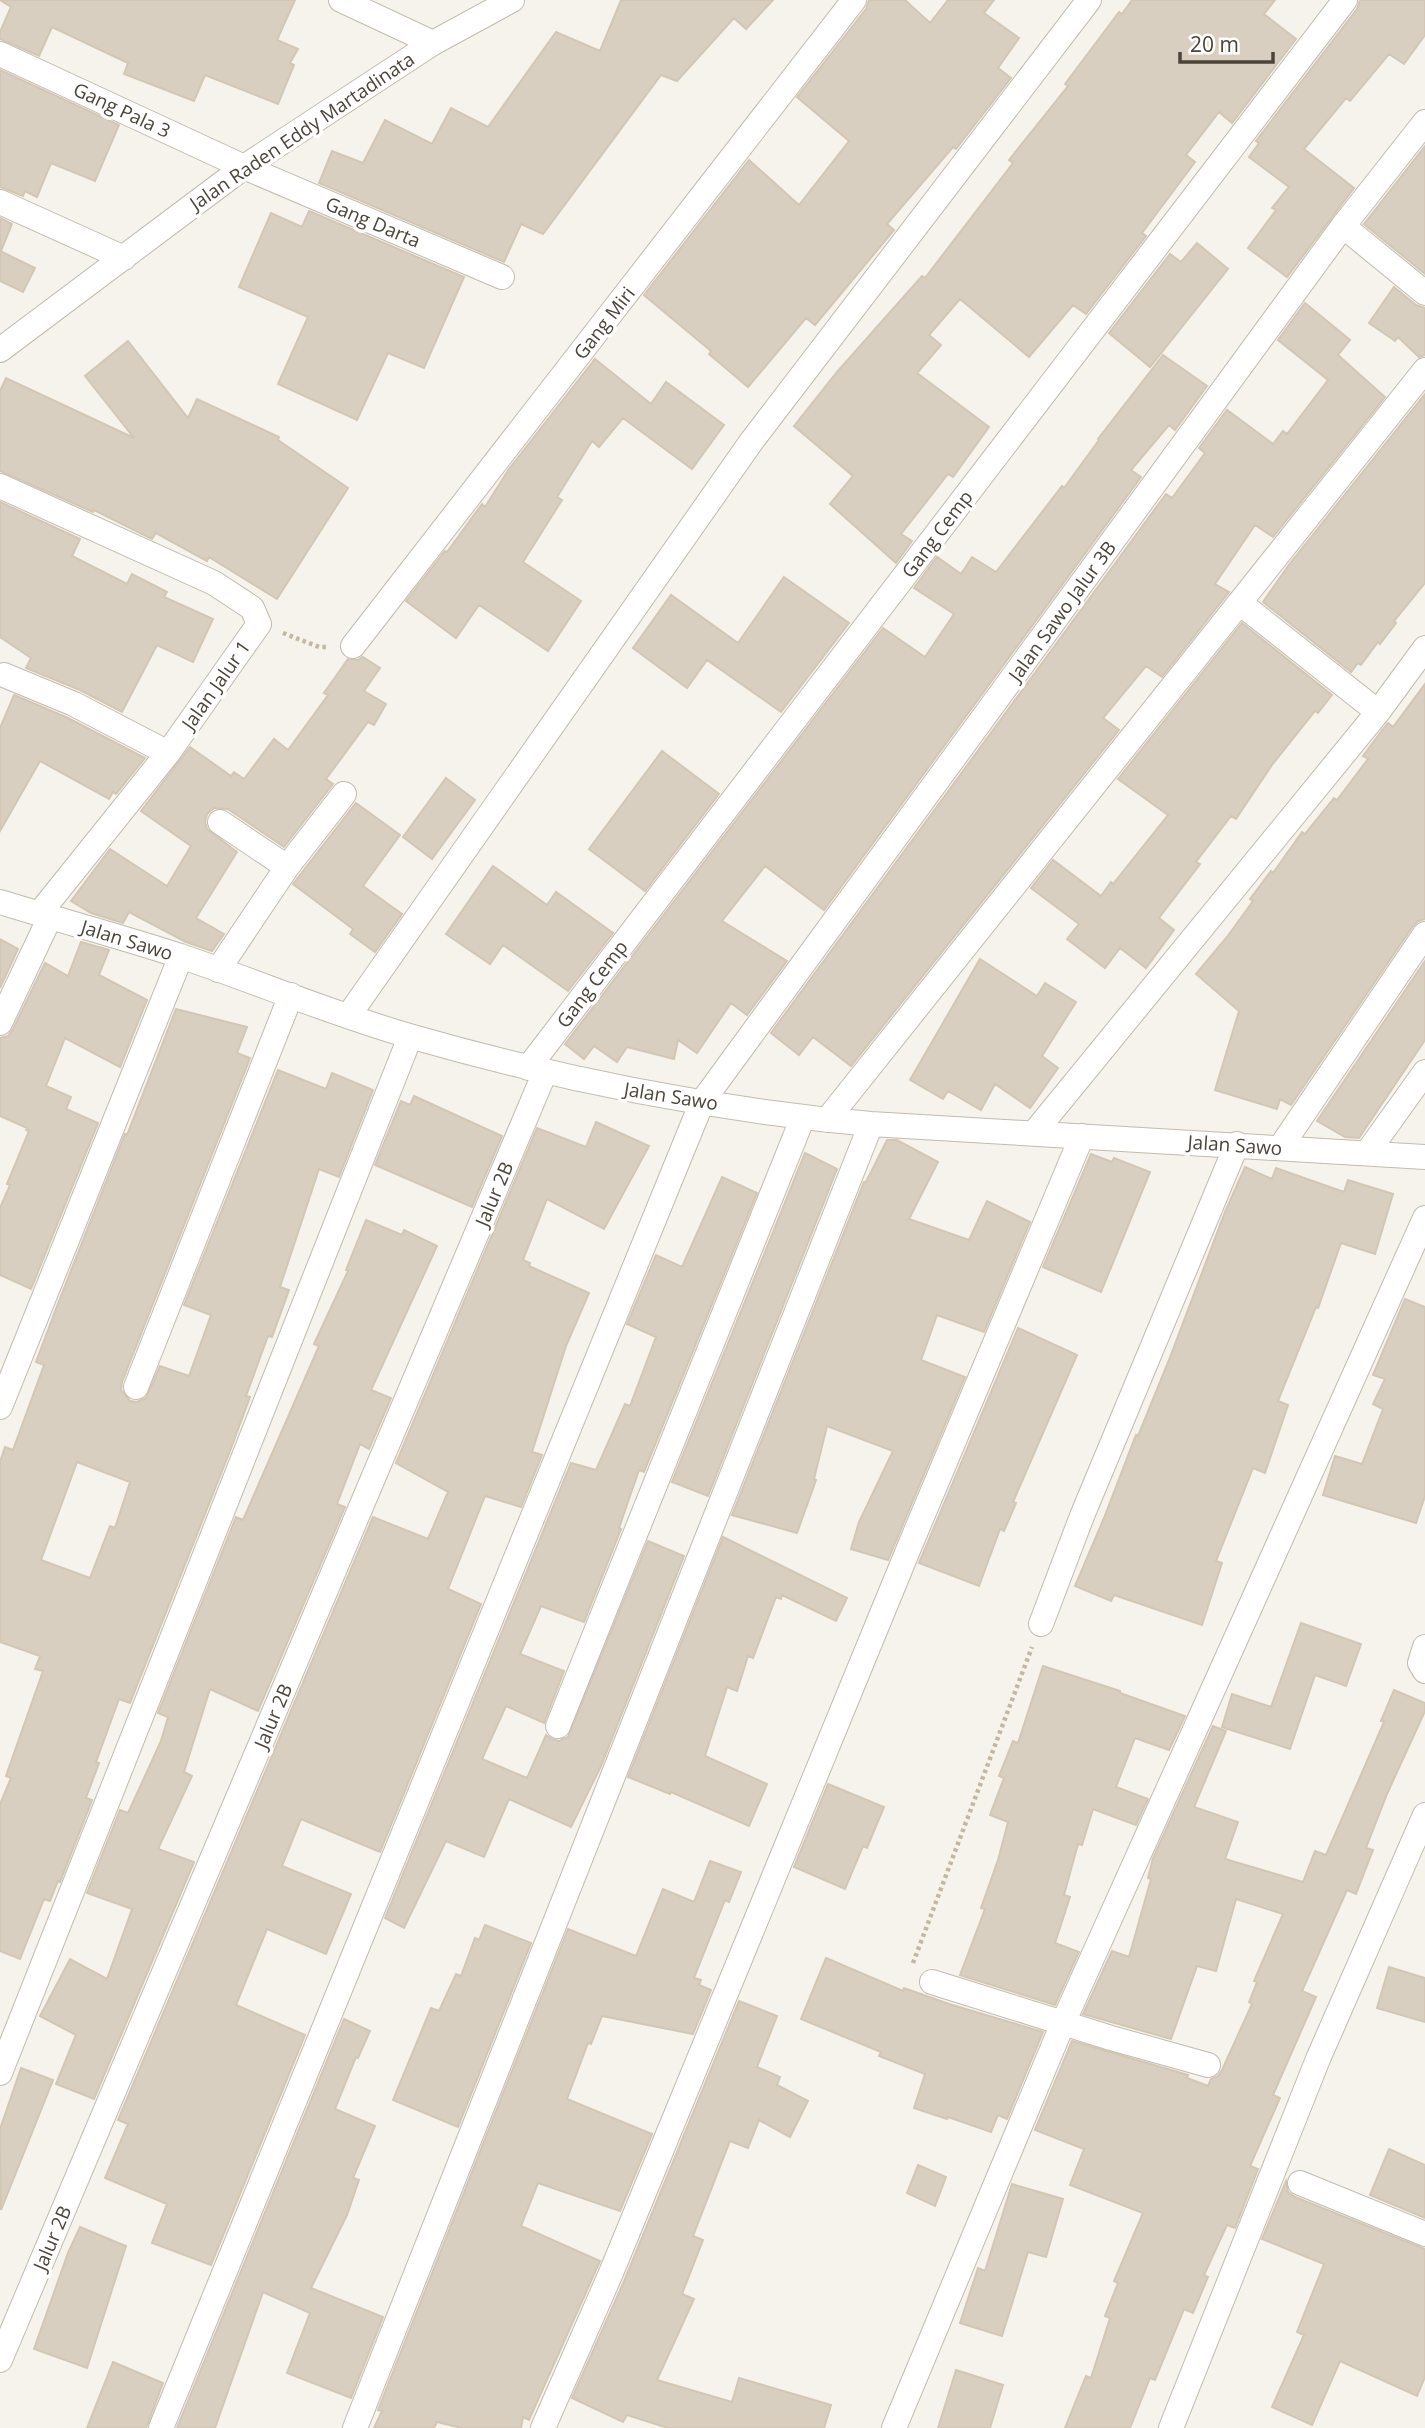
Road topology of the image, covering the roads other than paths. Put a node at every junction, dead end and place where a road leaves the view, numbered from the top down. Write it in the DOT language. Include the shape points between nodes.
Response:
graph roads {
  1 [pos="341,0"];
  2 [pos="512,0"];
  3 [pos="854,0"];
  4 [pos="1089,0"];
  5 [pos="1345,0"];
  6 [pos="433,43"];
  7 [pos="0,54"];
  8 [pos="1425,122"];
  9 [pos="244,167"];
  10 [pos="0,202"];
  11 [pos="1343,226"];
  12 [pos="124,258"];
  13 [pos="502,277"];
  14 [pos="1425,293"];
  15 [pos="0,350"];
  16 [pos="1425,370"];
  17 [pos="0,486"];
  18 [pos="1240,603"];
  19 [pos="354,646"];
  20 [pos="1425,648"];
  21 [pos="4,675"];
  22 [pos="1378,712"];
  23 [pos="168,753"];
  24 [pos="344,794"];
  25 [pos="220,822"];
  26 [pos="287,867"];
  27 [pos="0,902"];
  28 [pos="45,916"];
  29 [pos="1425,934"];
  30 [pos="181,957"];
  31 [pos="218,970"];
  32 [pos="291,995"];
  33 [pos="349,1015"];
  34 [pos="0,1023"];
  35 [pos="410,1037"];
  36 [pos="537,1070"];
  37 [pos="1425,1072"];
  38 [pos="702,1102"];
  39 [pos="803,1117"];
  40 [pos="827,1120"];
  41 [pos="871,1124"];
  42 [pos="1034,1133"];
  43 [pos="1082,1136"];
  44 [pos="1237,1144"];
  45 [pos="1280,1148"];
  46 [pos="1367,1153"];
  47 [pos="1425,1157"];
  48 [pos="1425,1217"];
  49 [pos="136,1387"];
  50 [pos="0,1407"];
  51 [pos="1041,1624"];
  52 [pos="1425,1647"];
  53 [pos="1425,1671"];
  54 [pos="558,1726"];
  55 [pos="1425,1815"];
  56 [pos="932,1982"];
  57 [pos="1063,2023"];
  58 [pos="1208,2065"];
  59 [pos="0,2073"];
  60 [pos="1300,2183"];
  61 [pos="1425,2234"];
  62 [pos="0,2360"];
  63 [pos="160,2428"];
  64 [pos="355,2428"];
  65 [pos="544,2428"];
  66 [pos="894,2428"];
  67 [pos="1171,2428"];
  1 -- 6 [label="street"];
  2 -- 6 [label="street, Jalan Raden Eddy Martadinata"];
  3 -- 19 [label="street, Gang Miri"];
  4 -- 33 [label="street" via="751,442"];
  5 -- 36 [label="street, Gang Cemp"];
  6 -- 9 [label="street, Jalan Raden Eddy Martadinata"];
  7 -- 9 [label="street, Gang Pala 3"];
  8 -- 11 [label="street, Jalan Sawo Jalur 3B"];
  9 -- 12 [label="street, Jalan Raden Eddy Martadinata"];
  9 -- 13 [label="street, Gang Darta"];
  10 -- 12 [label="street"];
  11 -- 14 [label="street"];
  11 -- 38 [label="street, Jalan Sawo Jalur 3B"];
  12 -- 15 [label="street, Jalan Raden Eddy Martadinata"];
  16 -- 18 [label="street"];
  17 -- 23 [label="street, Jalan Jalur 1" via="215,583 253,608 259,624"];
  18 -- 22 [label="street"];
  18 -- 40 [label="street"];
  20 -- 22 [label="street"];
  21 -- 23 [label="street" via="74,704"];
  22 -- 42 [label="street"];
  23 -- 28 [label="street, Jalan Jalur 1"];
  24 -- 26 [label="street"];
  25 -- 26 [label="street"];
  26 -- 31 [label="street"];
  27 -- 28 [label="street, Jalan Sawo"];
  28 -- 30 [label="street, Jalan Sawo"];
  28 -- 34 [label="street, Jalan Jalur 1"];
  29 -- 45 [label="street"];
  30 -- 31 [label="street, Jalan Sawo"];
  30 -- 50 [label="street"];
  31 -- 32 [label="street, Jalan Sawo"];
  32 -- 33 [label="street, Jalan Sawo"];
  32 -- 49 [label="street"];
  33 -- 35 [label="street, Jalan Sawo"];
  35 -- 36 [label="street, Jalan Sawo"];
  35 -- 59 [label="street"];
  36 -- 38 [label="street, Jalan Sawo"];
  36 -- 62 [label="street, Jalur 2B"];
  37 -- 46 [label="street"];
  38 -- 39 [label="street, Jalan Sawo"];
  38 -- 63 [label="street, Jalan Sawo Jalur 3B"];
  39 -- 40 [label="street, Jalan Sawo"];
  39 -- 54 [label="street"];
  40 -- 41 [label="street, Jalan Sawo"];
  41 -- 42 [label="street, Jalan Sawo"];
  41 -- 64 [label="street"];
  42 -- 43 [label="street, Jalan Sawo"];
  43 -- 44 [label="street, Jalan Sawo"];
  43 -- 65 [label="street"];
  44 -- 45 [label="street, Jalan Sawo"];
  44 -- 51 [label="street"];
  45 -- 46 [label="street, Jalan Sawo"];
  46 -- 47 [label="street, Jalan Sawo"];
  48 -- 57 [label="street"];
  52 -- 53 [label="street" via="1420,1663"];
  55 -- 67 [label="street" via="1318,2059"];
  56 -- 57 [label="street"];
  57 -- 58 [label="street"];
  57 -- 66 [label="street"];
  60 -- 61 [label="street"];
}
